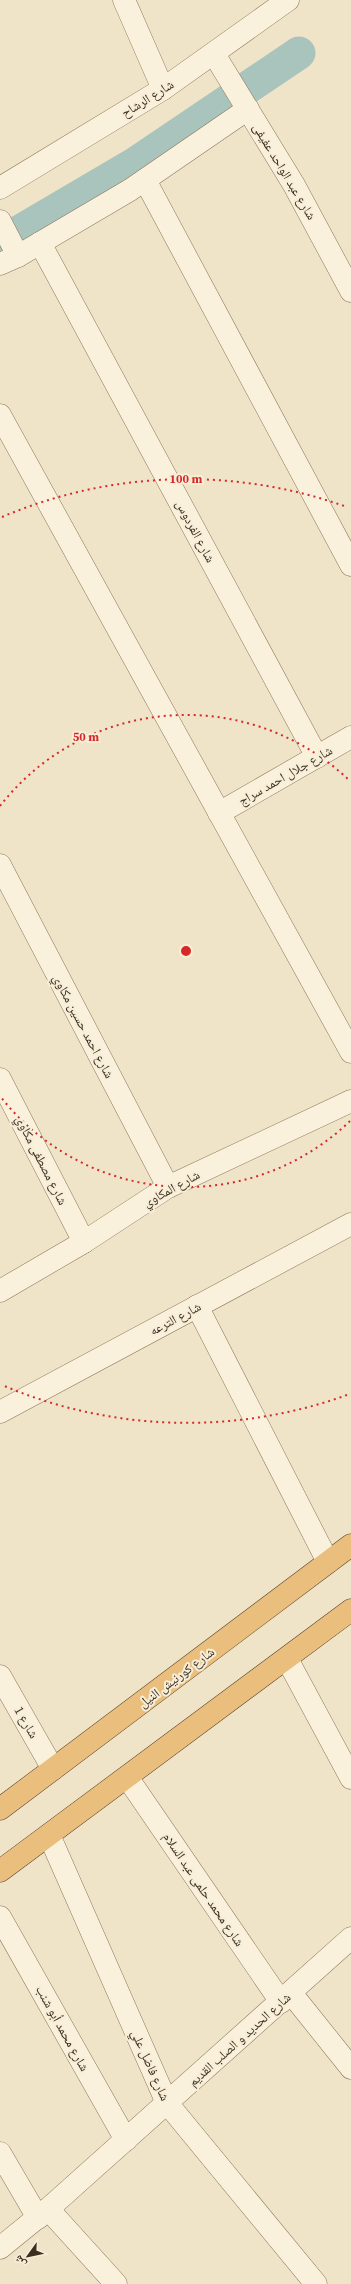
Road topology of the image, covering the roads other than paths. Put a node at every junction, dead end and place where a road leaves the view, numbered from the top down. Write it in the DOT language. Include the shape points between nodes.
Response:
graph roads {
  1 [pos="124,0"];
  2 [pos="288,0"];
  3 [pos="214,54"];
  4 [pos="163,89"];
  5 [pos="248,109"];
  6 [pos="145,180"];
  7 [pos="0,188"];
  8 [pos="0,221"];
  9 [pos="40,243"];
  10 [pos="9,260"];
  11 [pos="351,291"];
  12 [pos="0,415"];
  13 [pos="351,566"];
  14 [pos="351,737"];
  15 [pos="317,757"];
  16 [pos="219,813"];
  17 [pos="0,865"];
  18 [pos="351,1052"];
  19 [pos="0,1079"];
  20 [pos="351,1101"];
  21 [pos="168,1187"];
  22 [pos="351,1224"];
  23 [pos="84,1242"];
  24 [pos="0,1291"];
  25 [pos="197,1306"];
  26 [pos="0,1412"];
  27 [pos="351,1545"];
  28 [pos="328,1562"];
  29 [pos="351,1610"];
  30 [pos="286,1659"];
  31 [pos="0,1676"];
  32 [pos="53,1769"];
  33 [pos="127,1777"];
  34 [pos="351,1778"];
  35 [pos="0,1809"];
  36 [pos="49,1835"];
  37 [pos="0,1871"];
  38 [pos="0,1916"];
  39 [pos="351,1938"];
  40 [pos="286,1997"];
  41 [pos="351,2068"];
  42 [pos="167,2103"];
  43 [pos="126,2140"];
  44 [pos="0,2154"];
  45 [pos="43,2213"];
  46 [pos="0,2248"];
  47 [pos="116,2284"];
  48 [pos="316,2284"];
  1 -- 4 [label="street"];
  2 -- 3 [label="street, شارع الرشاح"];
  3 -- 4 [label="street, شارع الرشاح"];
  3 -- 5 [label="street, شارع عبد الواحد عفيفى"];
  4 -- 7 [label="street, شارع الرشاح"];
  5 -- 6 [label="street"];
  5 -- 11 [label="street, شارع عبد الواحد عفيفى" via="294,185"];
  6 -- 9 [label="street"];
  6 -- 13 [label="street"];
  8 -- 10 [label="street"];
  9 -- 10 [label="street"];
  9 -- 15 [label="street, شارع الفردوس"];
  12 -- 16 [label="street"];
  14 -- 15 [label="street, شارع جلال احمد سراج"];
  15 -- 16 [label="street, شارع جلال احمد سراج"];
  16 -- 18 [label="street"];
  17 -- 21 [label="street, شارع احمد حسين مكاوي"];
  19 -- 23 [label="street, شارع مصطفى مكاوي"];
  20 -- 21 [label="street, شارع المكاوي"];
  21 -- 23 [label="street, شارع المكاوي"];
  22 -- 25 [label="street, شارع الترعه"];
  23 -- 24 [label="street, شارع المكاوي"];
  25 -- 26 [label="street, شارع الترعه"];
  25 -- 28 [label="street"];
  27 -- 28 [label="highway, شارع كورنيش النيل"];
  28 -- 32 [label="highway, شارع كورنيش النيل"];
  29 -- 30 [label="highway"];
  30 -- 33 [label="highway"];
  30 -- 34 [label="street"];
  31 -- 32 [label="street, شارع 1"];
  32 -- 35 [label="highway, شارع كورنيش النيل"];
  33 -- 36 [label="highway"];
  33 -- 40 [label="street, شارع محمد حلمى عبد السلام"];
  36 -- 37 [label="highway"];
  36 -- 42 [label="street, شارع فاضل علي"];
  38 -- 43 [label="street, شارع محمد أبو شنب"];
  39 -- 40 [label="street, شارع الحديد و الصلب القديم"];
  40 -- 41 [label="street, شارع محمد حلمى عبد السلام"];
  40 -- 42 [label="street, شارع الحديد و الصلب القديم"];
  42 -- 43 [label="street, شارع الحديد و الصلب القديم"];
  42 -- 48 [label="street, شارع فاضل علي"];
  43 -- 45 [label="street, شارع الحديد و الصلب القديم"];
  44 -- 45 [label="street"];
  45 -- 46 [label="street, شارع الحديد و الصلب القديم"];
  45 -- 47 [label="street"];
}
